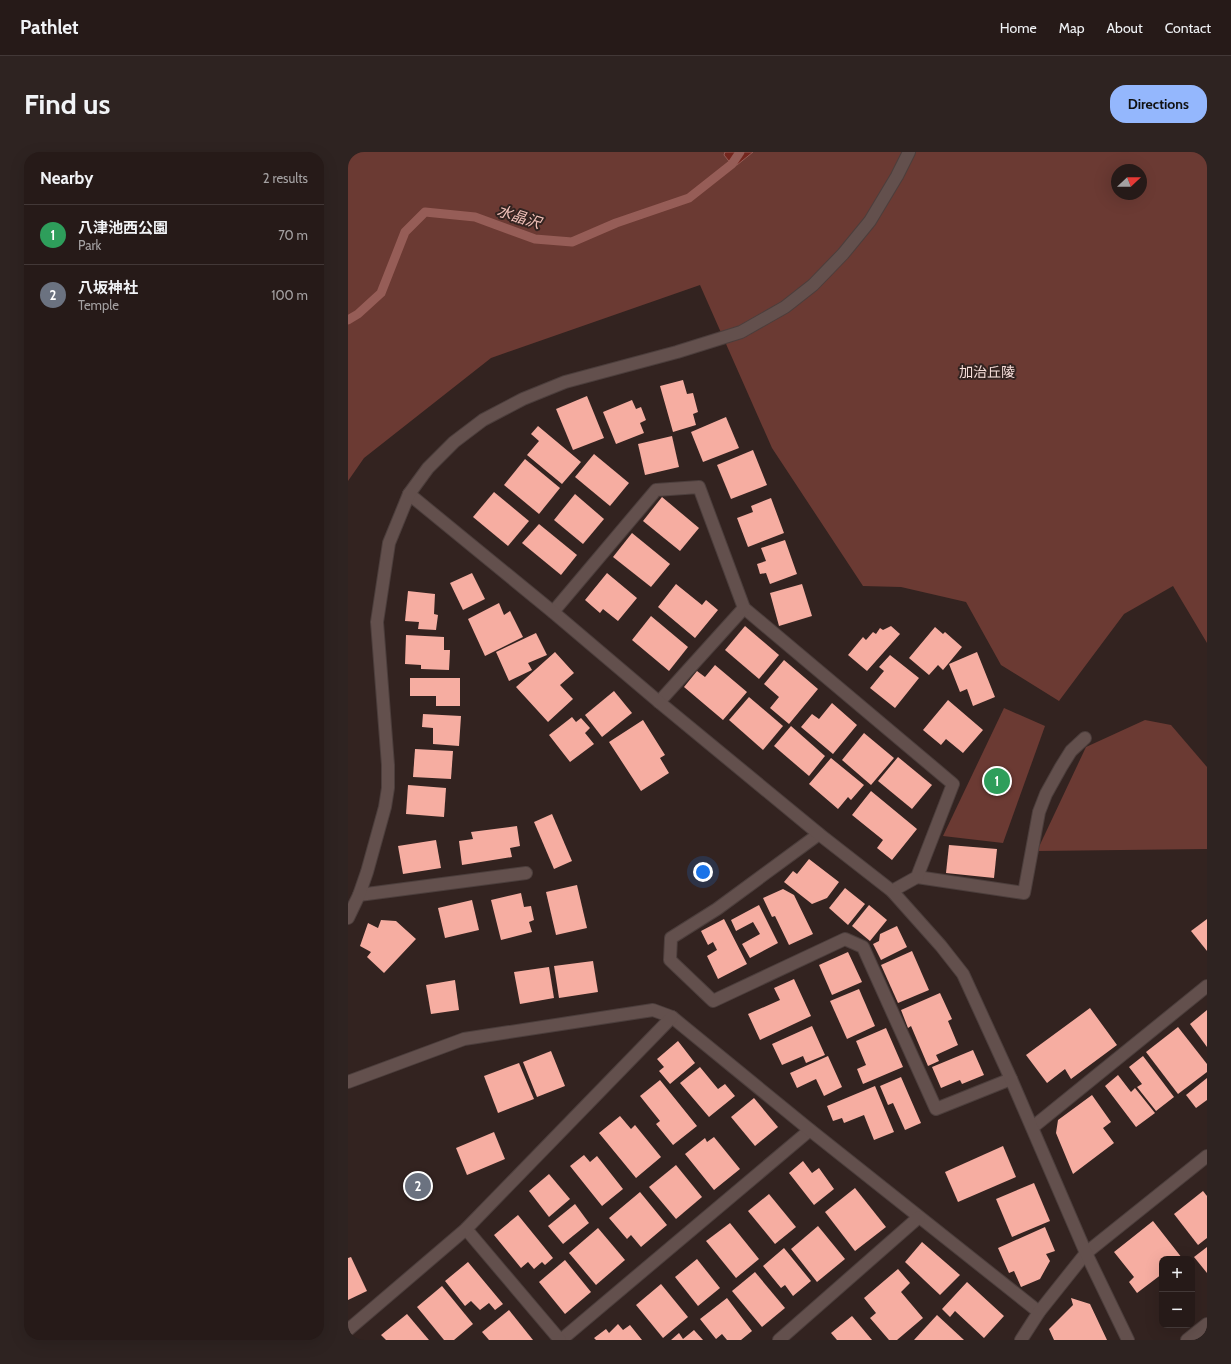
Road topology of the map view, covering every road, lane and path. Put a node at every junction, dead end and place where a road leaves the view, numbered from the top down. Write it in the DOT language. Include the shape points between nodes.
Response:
graph roads {
  1 [pos="909,152"];
  2 [pos="409,494"];
  3 [pos="744,608"];
  4 [pos="553,612"];
  5 [pos="659,702"];
  6 [pos="1084,738"];
  7 [pos="819,834"];
  8 [pos="526,873"];
  9 [pos="917,877"];
  10 [pos="892,891"];
  11 [pos="359,895"];
  12 [pos="348,918"];
  13 [pos="1207,986"];
  14 [pos="672,1017"];
  15 [pos="1012,1079"];
  16 [pos="348,1082"];
  17 [pos="1033,1127"];
  18 [pos="810,1130"];
  19 [pos="1207,1156"];
  20 [pos="919,1217"];
  21 [pos="466,1229"];
  22 [pos="1086,1253"];
  23 [pos="1039,1312"];
  24 [pos="1207,1324"];
  25 [pos="348,1330"];
  26 [pos="560,1340"];
  27 [pos="779,1340"];
  28 [pos="1021,1340"];
  29 [pos="1128,1340"];
  30 [pos="1187,1340"];
  1 -- 2 [label="street" via="870,221 813,285 785,307 741,332 565,382 523,399 482,420 454,442 428,468"];
  2 -- 4 [label="street"];
  2 -- 11 [label="street" via="389,543 377,622 388,788 385,807"];
  3 -- 4 [label="street" via="699,487 656,490"];
  3 -- 5 [label="street"];
  3 -- 9 [label="street" via="953,784"];
  4 -- 5 [label="street"];
  5 -- 7 [label="street"];
  6 -- 9 [label="street" via="1071,751 1061,767 1039,812 1024,893"];
  7 -- 10 [label="street"];
  7 -- 15 [label="street" via="717,909 670,938 670,960 713,1001 846,939 863,947 936,1109"];
  8 -- 11 [label="street"];
  9 -- 10 [label="street"];
  10 -- 15 [label="street" via="963,974"];
  11 -- 12 [label="street"];
  13 -- 17 [label="street"];
  14 -- 16 [label="street" via="653,1010 464,1039"];
  14 -- 18 [label="street"];
  14 -- 21 [label="street"];
  15 -- 17 [label="street"];
  17 -- 22 [label="street"];
  18 -- 20 [label="street"];
  18 -- 26 [label="street"];
  19 -- 22 [label="street"];
  20 -- 23 [label="street"];
  20 -- 27 [label="street"];
  21 -- 25 [label="street"];
  21 -- 26 [label="street"];
  22 -- 23 [label="street"];
  22 -- 29 [label="street"];
  23 -- 28 [label="street"];
  24 -- 30 [label="street"];
}
